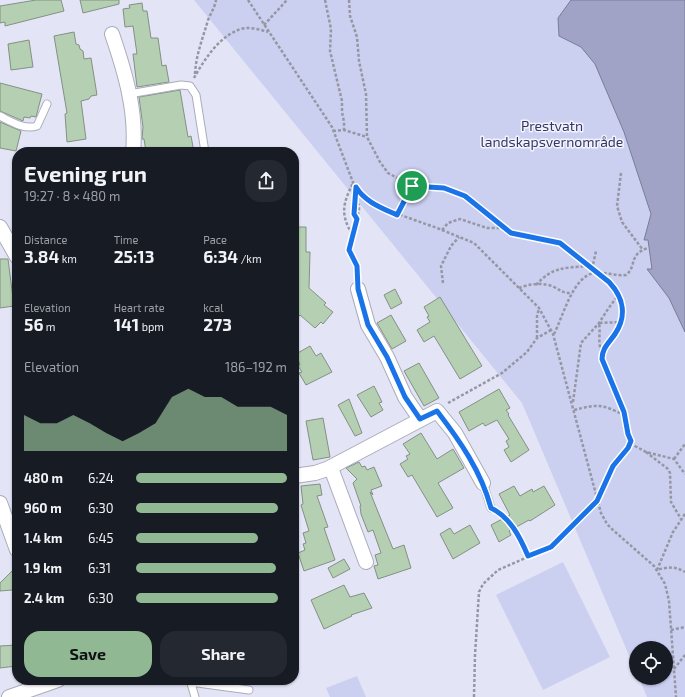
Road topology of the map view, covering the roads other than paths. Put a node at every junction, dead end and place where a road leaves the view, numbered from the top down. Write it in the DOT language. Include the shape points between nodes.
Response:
graph roads {
  1 [pos="112,34"];
  2 [pos="129,94"];
  3 [pos="47,104"];
  4 [pos="0,116"];
  5 [pos="133,147"];
  6 [pos="204,147"];
  7 [pos="0,227"];
  8 [pos="12,248"];
  9 [pos="358,289"];
  10 [pos="420,419"];
  11 [pos="331,468"];
  12 [pos="299,475"];
  13 [pos="483,483"];
  14 [pos="0,503"];
  15 [pos="491,508"];
  16 [pos="12,536"];
  17 [pos="366,562"];
  18 [pos="41,685"];
  19 [pos="191,685"];
  20 [pos="216,685"];
  21 [pos="249,690"];
  22 [pos="9,697"];
  23 [pos="195,697"];
  1 -- 2 [label="street"];
  2 -- 5 [label="street" via="134,128"];
  2 -- 6 [label="lane" via="181,85 190,86 196,95"];
  3 -- 4 [label="lane" via="37,126 31,128"];
  7 -- 8 [label="street"];
  9 -- 10 [label="street" via="368,325 387,357 405,397"];
  10 -- 11 [label="street"];
  10 -- 13 [label="street" via="437,411 454,433"];
  11 -- 12 [label="street"];
  11 -- 17 [label="street"];
  13 -- 15 [label="lane"];
  14 -- 16 [label="street"];
  18 -- 22 [label="street"];
  19 -- 23 [label="lane"];
  20 -- 21 [label="lane"];
}
